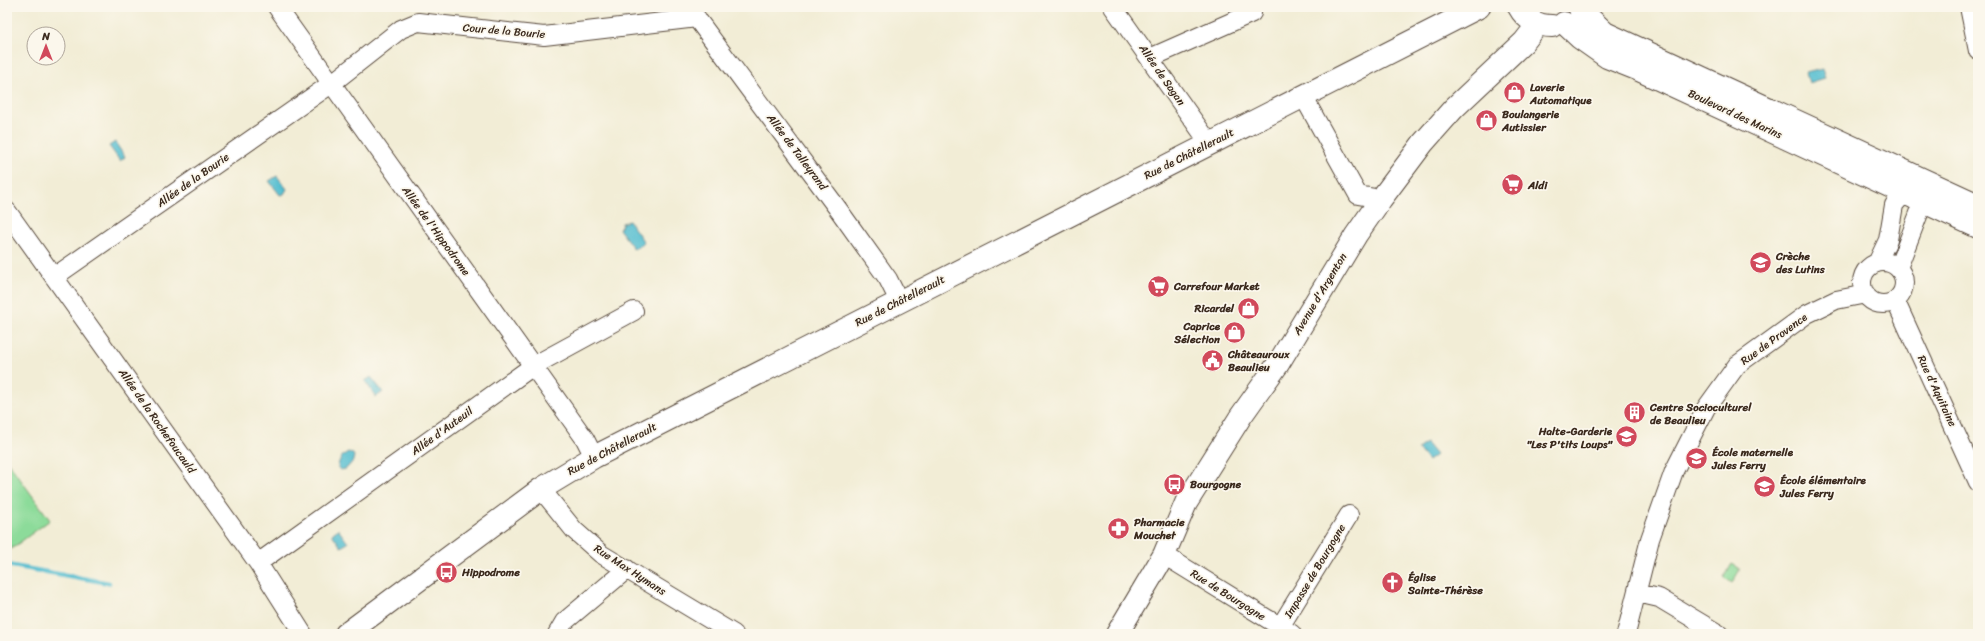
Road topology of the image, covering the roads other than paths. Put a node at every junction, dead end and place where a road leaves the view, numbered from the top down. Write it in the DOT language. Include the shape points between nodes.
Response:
graph roads {
  1 [pos="277,7"];
  2 [pos="1113,7"];
  3 [pos="1249,7"];
  4 [pos="1479,7"];
  5 [pos="1519,7"];
  6 [pos="1969,7"];
  7 [pos="1581,8"];
  8 [pos="693,12"];
  9 [pos="1564,23"];
  10 [pos="1538,24"];
  11 [pos="1978,51"];
  12 [pos="1150,58"];
  13 [pos="331,84"];
  14 [pos="1303,96"];
  15 [pos="1210,144"];
  16 [pos="1916,186"];
  17 [pos="1381,199"];
  18 [pos="1978,205"];
  19 [pos="7,211"];
  20 [pos="1978,227"];
  21 [pos="1877,264"];
  22 [pos="1898,268"];
  23 [pos="54,277"];
  24 [pos="1866,294"];
  25 [pos="1895,300"];
  26 [pos="899,301"];
  27 [pos="634,312"];
  28 [pos="533,366"];
  29 [pos="594,457"];
  30 [pos="1978,482"];
  31 [pos="541,489"];
  32 [pos="1349,515"];
  33 [pos="1164,555"];
  34 [pos="258,563"];
  35 [pos="627,569"];
  36 [pos="1637,593"];
  37 [pos="1286,630"];
  38 [pos="303,634"];
  39 [pos="346,634"];
  40 [pos="557,634"];
  41 [pos="734,634"];
  42 [pos="1117,634"];
  43 [pos="1626,634"];
  44 [pos="1719,634"];
  1 -- 13 [label="street, Allée de l'Hippodrome"];
  2 -- 12 [label="street, Allée de Sagan"];
  3 -- 12 [label="street" via="1252,13"];
  4 -- 14 [label="main road, Rue de Châtellerault"];
  5 -- 10 [label="main road" via="1529,19"];
  6 -- 11 [label="street"];
  7 -- 9 [label="main road"];
  7 -- 16 [label="main road, Boulevard des Marins" via="1606,33"];
  8 -- 13 [label="street, Cour de la Bourie" via="544,36 418,22 401,29"];
  8 -- 26 [label="street, Allée de Talleyrand" via="838,209 888,280"];
  9 -- 10 [label="main road" via="1551,26"];
  9 -- 16 [label="main road, Boulevard des Marins" via="1607,58 1637,69 1862,174"];
  10 -- 17 [label="main road, Avenue d'Argenton" via="1524,42 1454,108 1423,143"];
  12 -- 15 [label="street, Allée de Sagan"];
  13 -- 23 [label="street, Allée de la Bourie"];
  13 -- 28 [label="street, Allée de l'Hippodrome"];
  14 -- 15 [label="main road, Rue de Châtellerault"];
  14 -- 17 [label="street" via="1358,196"];
  15 -- 26 [label="main road, Rue de Châtellerault"];
  16 -- 18 [label="main road, Boulevard des Marins"];
  16 -- 20 [label="main road, Boulevard des Marins"];
  16 -- 21 [label="street" via="1894,204 1888,240"];
  16 -- 22 [label="street" via="1921,208"];
  17 -- 33 [label="main road, Avenue d'Argenton" via="1356,235 1278,364 1241,416 1186,503"];
  19 -- 23 [label="street, Allée de la Rochefoucauld"];
  21 -- 22 [label="street" via="1888,263"];
  21 -- 24 [label="street" via="1871,266 1864,276 1862,282"];
  22 -- 25 [label="street" via="1902,274 1903,288"];
  23 -- 34 [label="street, Allée de la Rochefoucauld"];
  24 -- 25 [label="street" via="1876,303 1889,303"];
  24 -- 36 [label="street, Rue de Provence" via="1836,300 1818,308 1737,365 1706,408 1674,471 1650,539"];
  25 -- 30 [label="street, Rue d'Aquitaine"];
  26 -- 29 [label="main road, Rue de Châtellerault"];
  27 -- 28 [label="street, Allée d'Auteuil"];
  28 -- 29 [label="street, Allée de l'Hippodrome" via="585,439"];
  28 -- 34 [label="street, Allée d'Auteuil"];
  29 -- 31 [label="main road, Rue de Châtellerault"];
  31 -- 35 [label="street, Rue Max Hymans" via="574,530 601,554"];
  31 -- 39 [label="main road, Rue de Châtellerault"];
  32 -- 37 [label="street, Impasse de Bourgogne"];
  33 -- 37 [label="street, Rue de Bourgogne"];
  33 -- 42 [label="main road, Avenue d'Argenton"];
  34 -- 38 [label="street, Allée de la Rochefoucauld"];
  35 -- 40 [label="street" via="564,622"];
  35 -- 41 [label="street, Rue Max Hymans"];
  36 -- 43 [label="street, Rue de Provence"];
  36 -- 44 [label="street" via="1659,598"];
}
